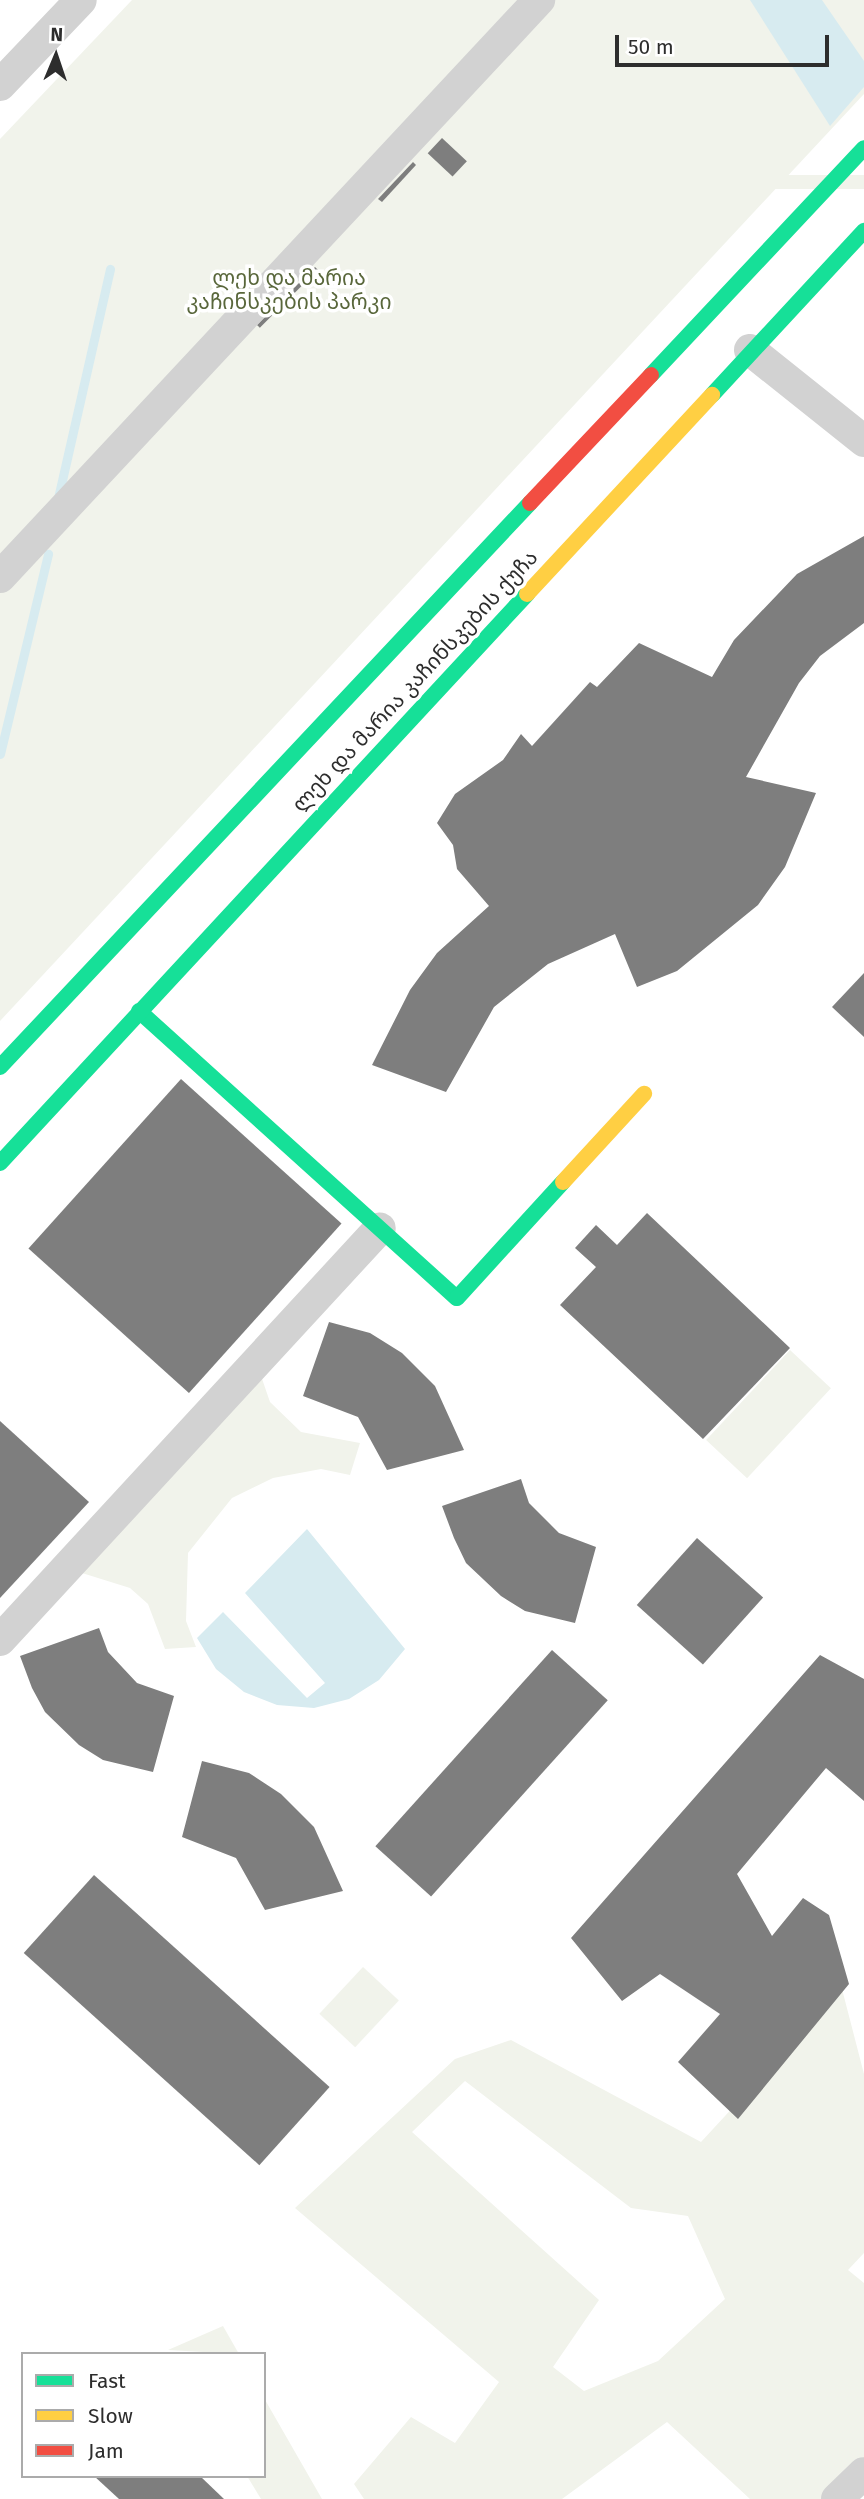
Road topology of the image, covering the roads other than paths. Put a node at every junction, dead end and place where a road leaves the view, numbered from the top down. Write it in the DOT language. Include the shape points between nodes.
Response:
graph roads {
  1 [pos="81,0"];
  2 [pos="539,0"];
  3 [pos="0,85"];
  4 [pos="864,148"];
  5 [pos="864,231"];
  6 [pos="750,350"];
  7 [pos="864,440"];
  8 [pos="0,577"];
  9 [pos="139,1011"];
  10 [pos="0,1067"];
  11 [pos="645,1094"];
  12 [pos="0,1163"];
  13 [pos="380,1228"];
  14 [pos="0,1640"];
  15 [pos="864,2473"];
  16 [pos="837,2499"];
  1 -- 3 [label="street"];
  2 -- 8 [label="street"];
  4 -- 10 [label="main road, ლეხ და მარია კაჩინსკების ქუჩა"];
  5 -- 6 [label="main road, ლეხ და მარია კაჩინსკების ქუჩა"];
  6 -- 7 [label="street"];
  6 -- 9 [label="main road, ლეხ და მარია კაჩინსკების ქუჩა"];
  9 -- 12 [label="main road, ლეხ და მარია კაჩინსკების ქუჩა"];
  9 -- 13 [label="main road"];
  11 -- 13 [label="main road" via="457,1298"];
  13 -- 14 [label="street"];
  15 -- 16 [label="street"];
}
